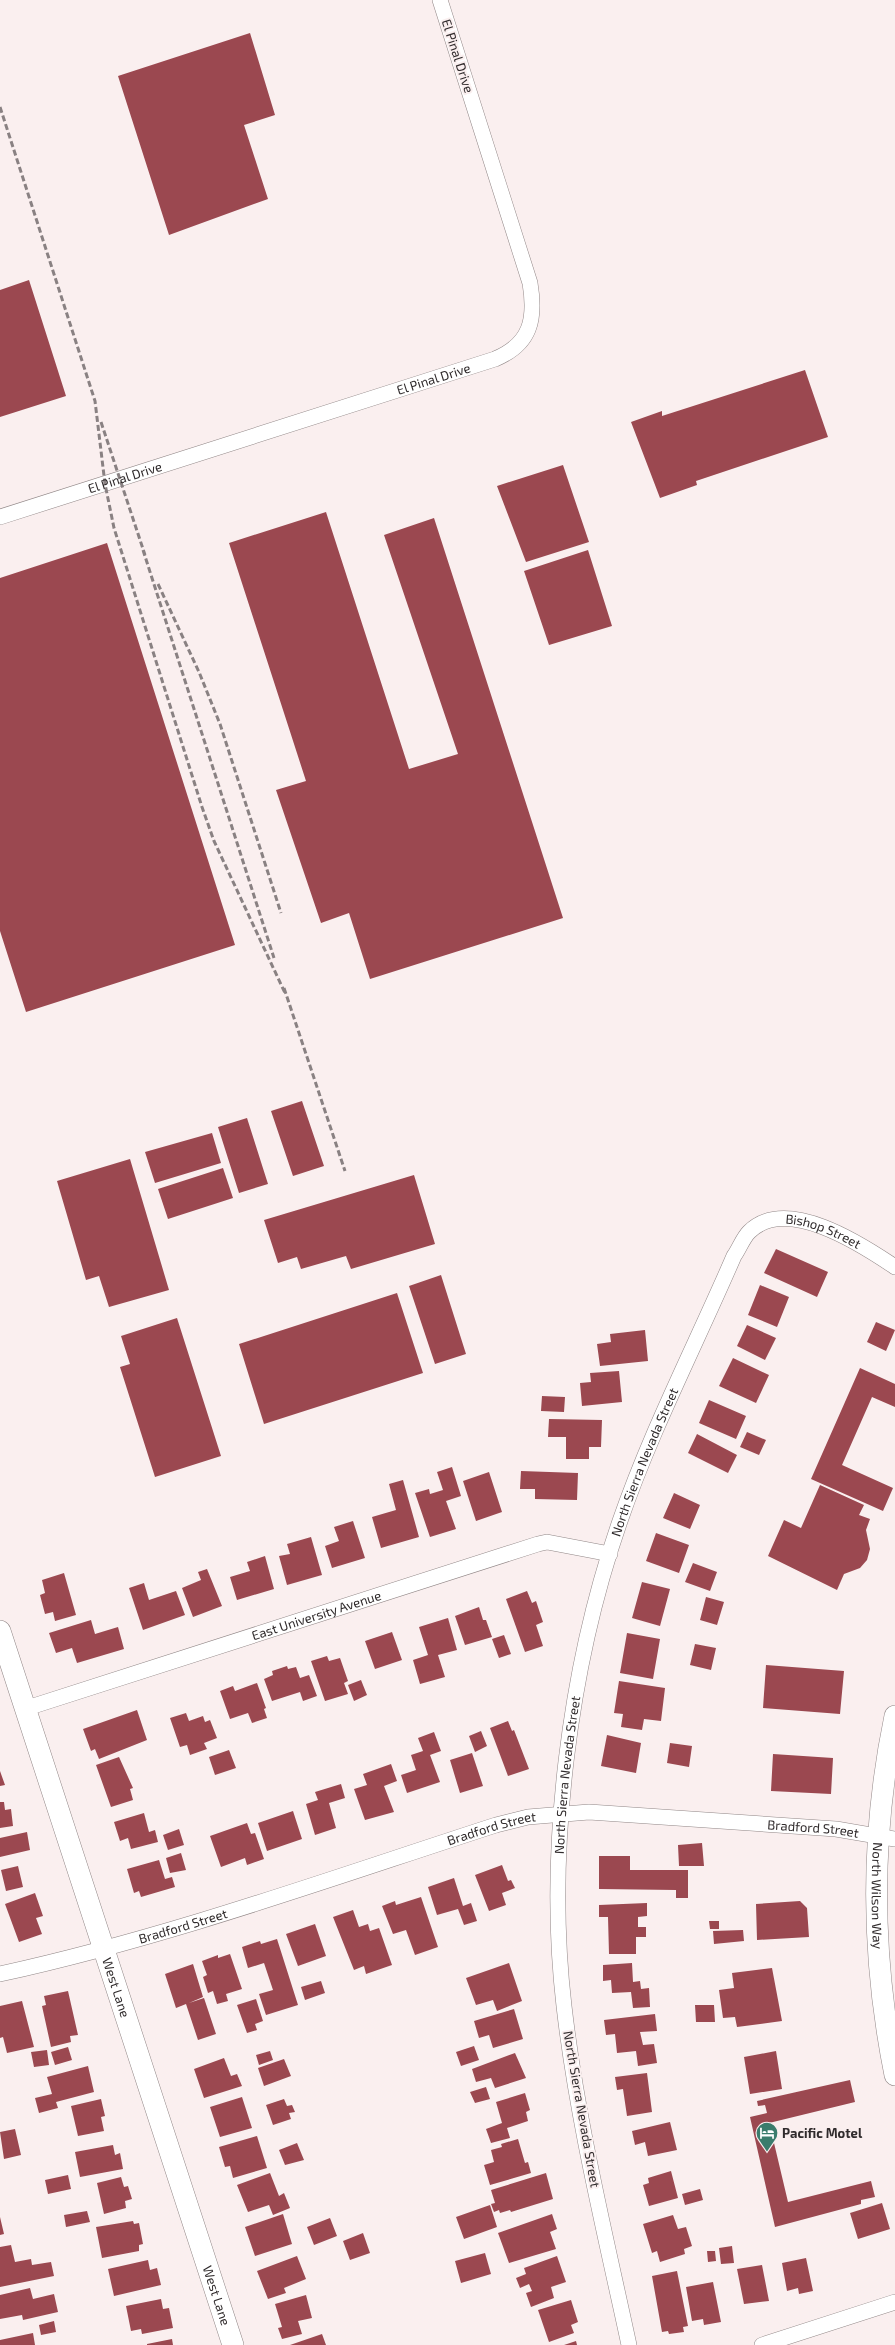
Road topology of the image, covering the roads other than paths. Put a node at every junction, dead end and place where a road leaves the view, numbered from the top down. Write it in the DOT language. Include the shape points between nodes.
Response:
graph roads {
  1 [pos="440,0"];
  2 [pos="0,517"];
  3 [pos="749,1232"];
  4 [pos="895,1266"];
  5 [pos="610,1554"];
  6 [pos="0,1631"];
  7 [pos="24,1709"];
  8 [pos="895,1716"];
  9 [pos="561,1814"];
  10 [pos="887,1838"];
  11 [pos="104,1949"];
  12 [pos="0,1974"];
  13 [pos="895,2076"];
  14 [pos="895,2302"];
  15 [pos="233,2345"];
  16 [pos="629,2345"];
  17 [pos="762,2345"];
  1 -- 2 [label="street, El Pinal Drive" via="530,283 534,305 530,326 520,343 495,359"];
  3 -- 4 [label="street, Bishop Street" via="766,1222 790,1218 811,1223 851,1240"];
  3 -- 5 [label="street, North Sierra Nevada Street" via="734,1256 648,1450"];
  5 -- 7 [label="street, East University Avenue" via="554,1543 538,1544"];
  5 -- 9 [label="street, North Sierra Nevada Street" via="590,1627 573,1715"];
  6 -- 7 [label="main road, West Lane"];
  7 -- 11 [label="main road, West Lane"];
  8 -- 10 [label="main road, North Wilson Way" via="883,1790"];
  9 -- 10 [label="street, Bradford Street" via="589,1812 828,1829"];
  9 -- 11 [label="street, Bradford Street" via="528,1817 496,1825"];
  9 -- 16 [label="street, North Sierra Nevada Street" via="559,1937 564,2011 573,2077"];
  10 -- 13 [label="main road, North Wilson Way" via="875,1870 876,1940 883,2006"];
  11 -- 12 [label="street, Bradford Street"];
  11 -- 15 [label="main road, West Lane"];
  14 -- 17 [label="street"];
}
